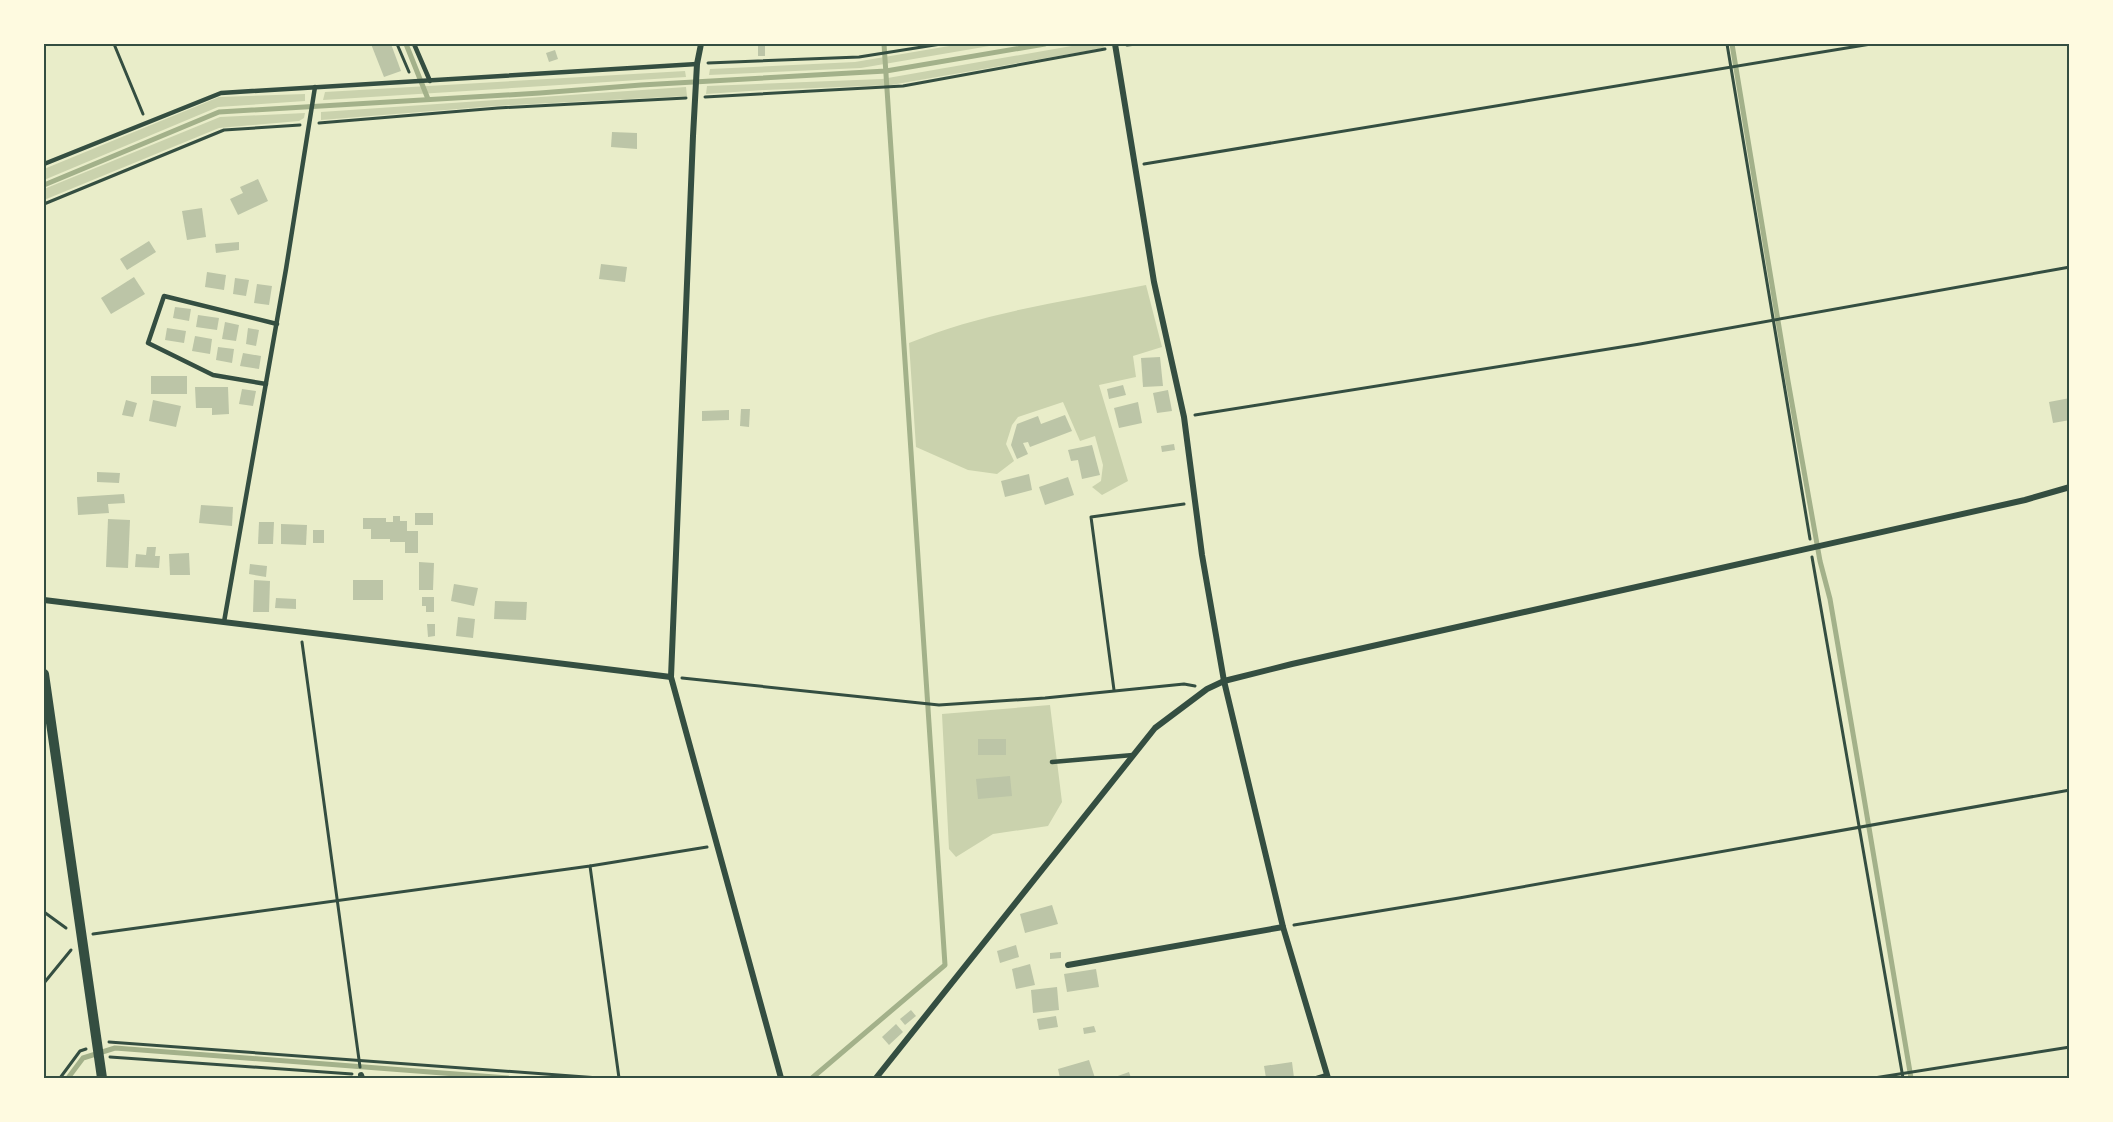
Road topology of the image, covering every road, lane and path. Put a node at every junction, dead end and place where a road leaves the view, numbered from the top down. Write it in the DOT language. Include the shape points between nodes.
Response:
graph roads {
  1 [pos="114,44"];
  2 [pos="397,44"];
  3 [pos="414,44"];
  4 [pos="701,44"];
  5 [pos="941,44"];
  6 [pos="1727,44"];
  7 [pos="1871,44"];
  8 [pos="1116,45"];
  9 [pos="698,63"];
  10 [pos="1731,67"];
  11 [pos="430,81"];
  12 [pos="413,82"];
  13 [pos="315,87"];
  14 [pos="695,98"];
  15 [pos="146,123"];
  16 [pos="309,124"];
  17 [pos="44,164"];
  18 [pos="1135,165"];
  19 [pos="44,204"];
  20 [pos="2070,267"];
  21 [pos="1774,319"];
  22 [pos="277,324"];
  23 [pos="266,384"];
  24 [pos="1185,417"];
  25 [pos="2070,487"];
  26 [pos="1195,502"];
  27 [pos="1812,548"];
  28 [pos="44,600"];
  29 [pos="224,622"];
  30 [pos="301,631"];
  31 [pos="44,674"];
  32 [pos="671,677"];
  33 [pos="1224,681"];
  34 [pos="1207,689"];
  35 [pos="1114,690"];
  36 [pos="1134,755"];
  37 [pos="1052,762"];
  38 [pos="2070,790"];
  39 [pos="1860,827"];
  40 [pos="717,845"];
  41 [pos="590,866"];
  42 [pos="336,899"];
  43 [pos="44,912"];
  44 [pos="1283,927"];
  45 [pos="83,935"];
  46 [pos="1068,965"];
  47 [pos="44,983"];
  48 [pos="98,1045"];
  49 [pos="2070,1047"];
  50 [pos="99,1058"];
  51 [pos="358,1060"];
  52 [pos="1902,1074"];
  53 [pos="362,1077"];
  54 [pos="1328,1077"];
  55 [pos="60,1078"];
  56 [pos="102,1078"];
  57 [pos="599,1078"];
  58 [pos="619,1078"];
  59 [pos="781,1078"];
  60 [pos="876,1078"];
  61 [pos="1317,1078"];
  62 [pos="1874,1078"];
  63 [pos="1903,1078"];
  1 -- 15 [label="path"];
  2 -- 12 [label="path"];
  3 -- 11 [label="lane"];
  4 -- 9 [label="street"];
  5 -- 9 [label="path" via="859,57"];
  6 -- 10 [label="path"];
  7 -- 10 [label="path"];
  8 -- 14 [label="path" via="903,86"];
  8 -- 18 [label="street"];
  9 -- 11 [label="lane"];
  9 -- 14 [label="street"];
  10 -- 18 [label="path"];
  10 -- 21 [label="path"];
  11 -- 12 [label="lane"];
  12 -- 13 [label="lane"];
  13 -- 15 [label="lane" via="221,93"];
  13 -- 16 [label="lane"];
  14 -- 16 [label="path" via="498,108"];
  14 -- 32 [label="street"];
  15 -- 17 [label="lane"];
  16 -- 19 [label="path" via="224,130"];
  16 -- 22 [label="lane"];
  18 -- 24 [label="street" via="1154,282"];
  20 -- 21 [label="path"];
  21 -- 24 [label="path"];
  21 -- 27 [label="path"];
  22 -- 23 [label="lane"];
  22 -- 23 [label="lane" via="164,296 148,343 213,375"];
  23 -- 29 [label="lane"];
  24 -- 26 [label="street"];
  25 -- 27 [label="street"];
  26 -- 33 [label="street"];
  26 -- 35 [label="path" via="1091,517"];
  27 -- 33 [label="street"];
  27 -- 39 [label="path"];
  28 -- 29 [label="street"];
  29 -- 30 [label="street"];
  30 -- 32 [label="street"];
  30 -- 42 [label="path"];
  31 -- 45 [label="street"];
  32 -- 35 [label="path" via="939,705"];
  32 -- 40 [label="street"];
  33 -- 34 [label="street"];
  33 -- 44 [label="street"];
  34 -- 35 [label="path" via="1185,684"];
  34 -- 36 [label="street" via="1155,728"];
  36 -- 37 [label="lane"];
  36 -- 60 [label="street"];
  38 -- 39 [label="path"];
  39 -- 44 [label="path"];
  39 -- 52 [label="path"];
  40 -- 41 [label="path"];
  40 -- 59 [label="street"];
  41 -- 42 [label="path"];
  41 -- 58 [label="path"];
  42 -- 45 [label="path"];
  42 -- 51 [label="path"];
  43 -- 45 [label="path"];
  44 -- 46 [label="street"];
  44 -- 54 [label="street"];
  45 -- 47 [label="path"];
  45 -- 48 [label="street"];
  48 -- 50 [label="street"];
  48 -- 51 [label="path" via="111,1041"];
  48 -- 55 [label="path" via="80,1051"];
  49 -- 52 [label="path"];
  50 -- 53 [label="path" via="119,1056"];
  50 -- 56 [label="street"];
  51 -- 53 [label="path"];
  51 -- 57 [label="path"];
  52 -- 62 [label="path"];
  52 -- 63 [label="path"];
  54 -- 61 [label="lane"];
}
